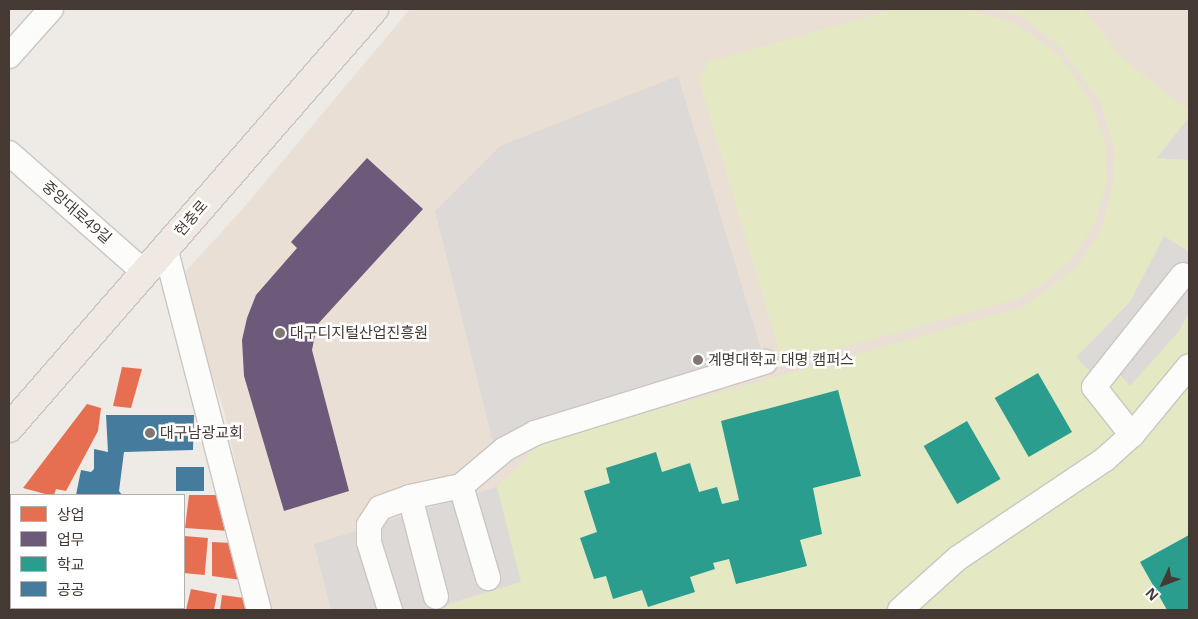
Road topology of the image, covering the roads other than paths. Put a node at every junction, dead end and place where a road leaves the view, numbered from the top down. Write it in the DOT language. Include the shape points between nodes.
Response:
graph roads {
  1 [pos="51,9"];
  2 [pos="363,12"];
  3 [pos="9,56"];
  4 [pos="9,153"];
  5 [pos="165,247"];
  6 [pos="144,272"];
  7 [pos="1183,275"];
  8 [pos="765,362"];
  9 [pos="1189,366"];
  10 [pos="9,428"];
  11 [pos="1132,435"];
  12 [pos="461,486"];
  13 [pos="410,497"];
  14 [pos="488,578"];
  15 [pos="436,597"];
  16 [pos="259,610"];
  17 [pos="390,610"];
  18 [pos="900,610"];
  1 -- 3 [label="street"];
  2 -- 5 [label="main road, 현충로"];
  4 -- 6 [label="street, 중앙대로49길"];
  5 -- 6 [label="main road, 현충로"];
  5 -- 16 [label="street"];
  6 -- 10 [label="main road, 현충로"];
  7 -- 11 [label="street" via="1094,387"];
  8 -- 12 [label="street" via="535,433 505,449"];
  9 -- 11 [label="street"];
  11 -- 18 [label="street" via="1104,460 958,558"];
  12 -- 13 [label="street"];
  12 -- 14 [label="street"];
  13 -- 15 [label="street"];
  13 -- 17 [label="street" via="380,508 369,526 369,542"];
}
